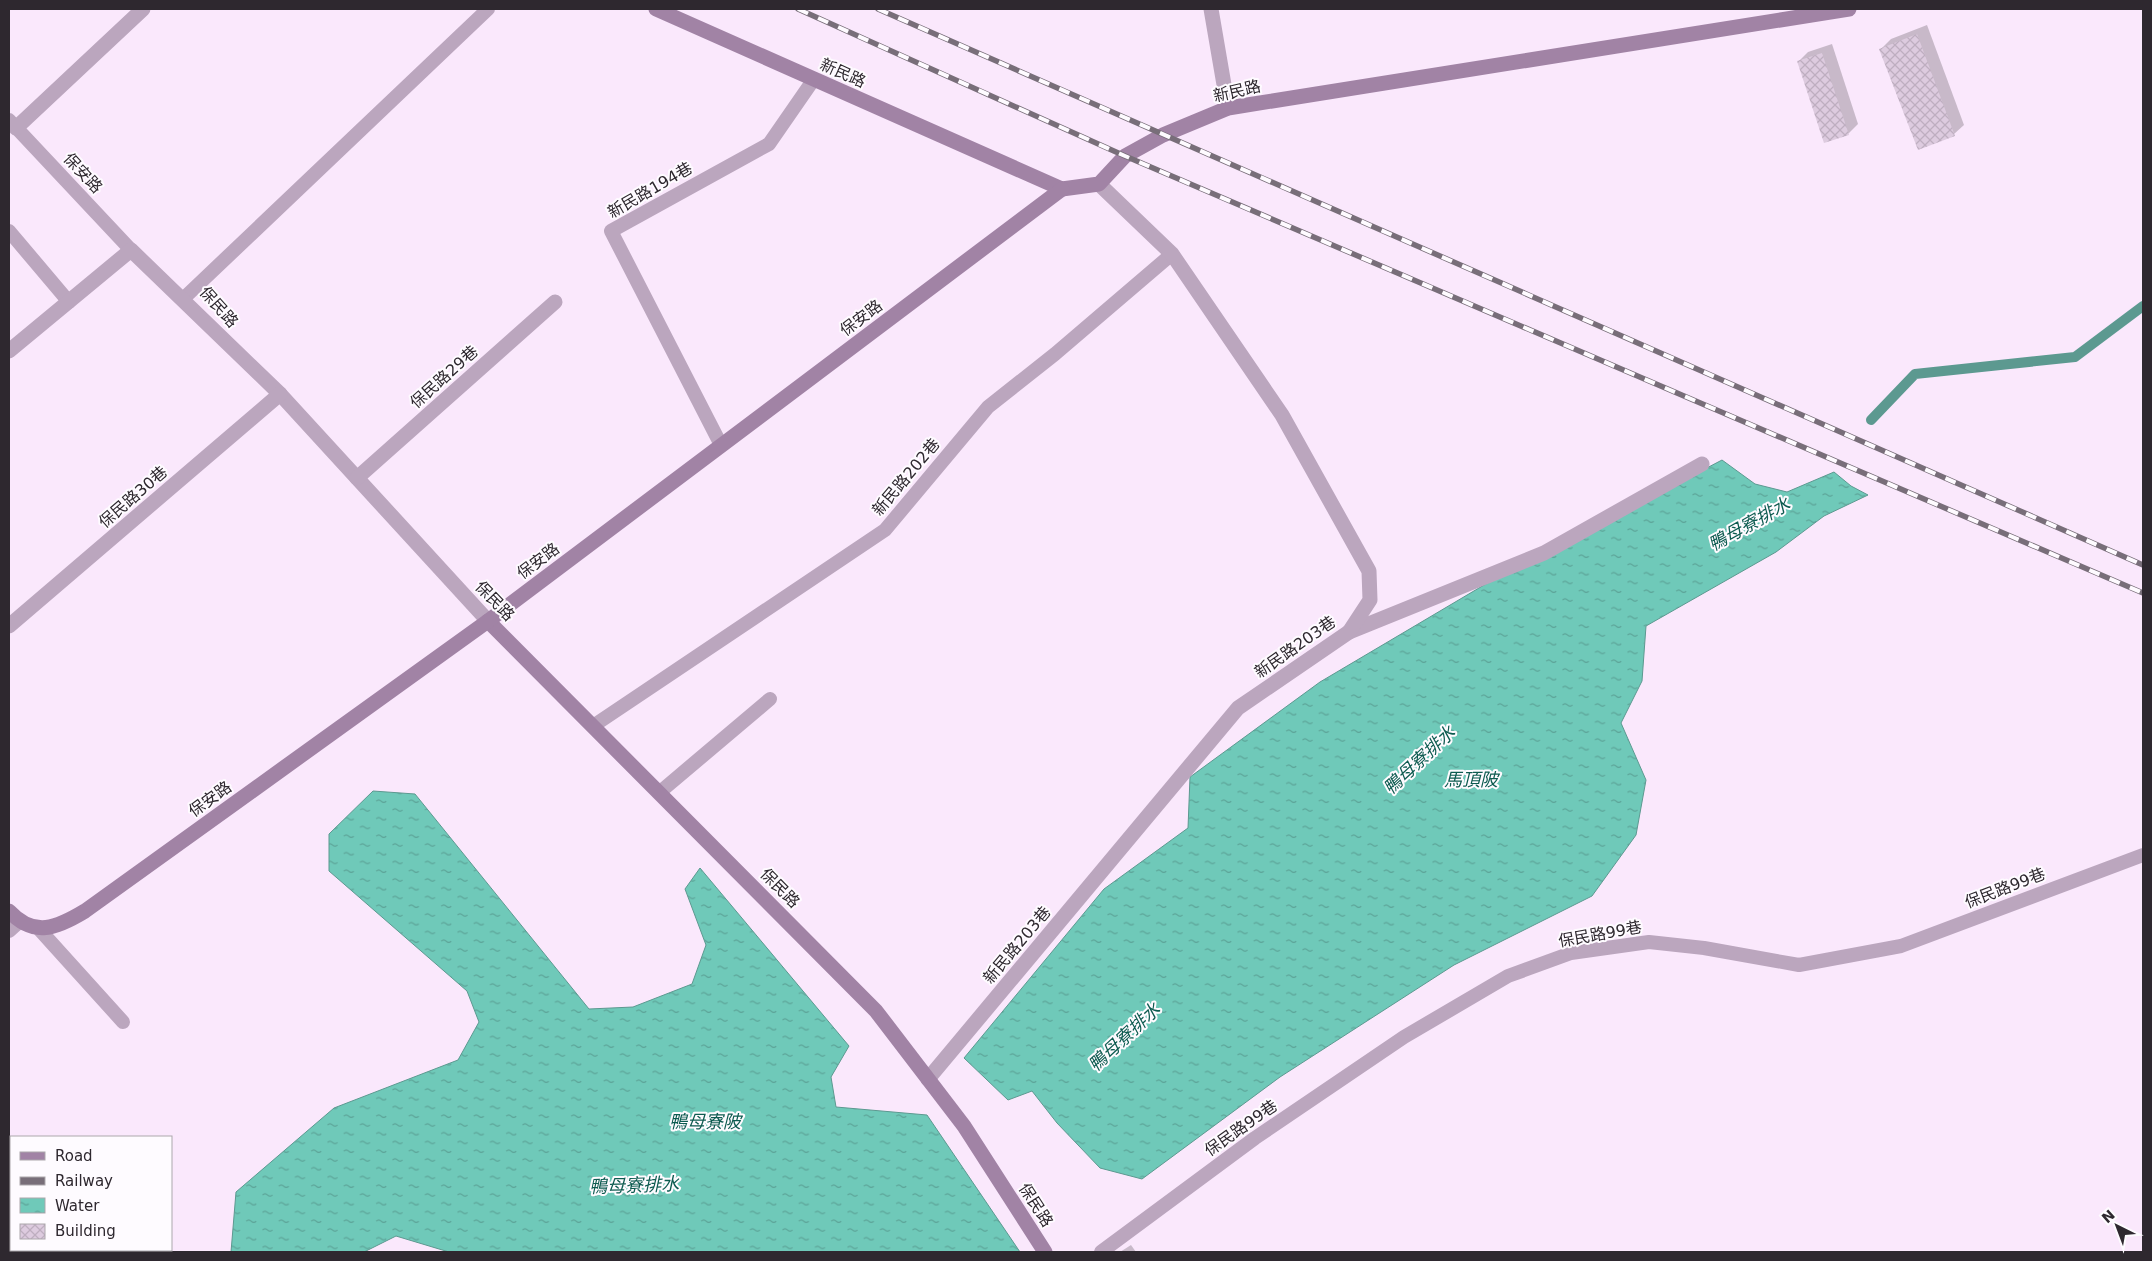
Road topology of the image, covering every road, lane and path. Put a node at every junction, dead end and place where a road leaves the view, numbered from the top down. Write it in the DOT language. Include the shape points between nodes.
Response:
graph roads {
  1 [pos="143,9"];
  2 [pos="488,9"];
  3 [pos="656,9"];
  4 [pos="1211,9"];
  5 [pos="1849,9"];
  6 [pos="814,79"];
  7 [pos="1228,108"];
  8 [pos="12,124"];
  9 [pos="1099,184"];
  10 [pos="1062,189"];
  11 [pos="9,231"];
  12 [pos="131,250"];
  13 [pos="1172,254"];
  14 [pos="183,299"];
  15 [pos="69,302"];
  16 [pos="555,302"];
  17 [pos="9,351"];
  18 [pos="280,394"];
  19 [pos="721,446"];
  20 [pos="1702,464"];
  21 [pos="357,478"];
  22 [pos="488,621"];
  23 [pos="9,626"];
  24 [pos="1349,632"];
  25 [pos="770,699"];
  26 [pos="593,726"];
  27 [pos="660,792"];
  28 [pos="2143,854"];
  29 [pos="12,921"];
  30 [pos="39,928"];
  31 [pos="123,1022"];
  32 [pos="928,1079"];
  33 [pos="1045,1252"];
  34 [pos="1101,1252"];
  1 -- 8 [label="street"];
  2 -- 14 [label="lane, 保民路"];
  3 -- 6 [label="street, 新民路"];
  4 -- 7 [label="street"];
  5 -- 7 [label="street, 新民路"];
  6 -- 10 [label="street, 新民路"];
  6 -- 19 [label="lane, 新民路194巷" via="769,144 611,231"];
  7 -- 9 [label="street, 新民路" via="1163,135 1126,156"];
  8 -- 12 [label="lane, 保安路"];
  9 -- 10 [label="street"];
  9 -- 13 [label="street, 新民路203巷"];
  10 -- 19 [label="street, 保安路"];
  11 -- 15 [label="lane"];
  12 -- 14 [label="street, 保安路"];
  12 -- 15 [label="street"];
  13 -- 24 [label="street, 新民路203巷" via="1282,415 1369,571 1370,600"];
  13 -- 26 [label="lane, 新民路202巷" via="988,407 885,530"];
  14 -- 18 [label="street, 保民路"];
  15 -- 17 [label="street"];
  16 -- 21 [label="street, 保民路29巷"];
  18 -- 21 [label="street, 保民路"];
  18 -- 23 [label="street, 保民路30巷"];
  19 -- 22 [label="street, 保安路"];
  20 -- 24 [label="street" via="1544,554"];
  21 -- 22 [label="street, 保民路"];
  22 -- 26 [label="street, 保民路"];
  22 -- 30 [label="street, 保安路" via="85,912 61,925"];
  24 -- 32 [label="street, 新民路203巷" via="1238,708"];
  25 -- 27 [label="lane"];
  26 -- 27 [label="street, 保民路"];
  27 -- 32 [label="street, 保民路" via="876,1011"];
  28 -- 34 [label="lane, 保民路99巷" via="1901,946 1799,965 1649,942 1571,953 1508,976 1395,1043 1256,1138"];
  29 -- 30 [label="street, 保安路"];
  30 -- 31 [label="lane"];
  32 -- 33 [label="street, 保民路" via="964,1126"];
}
